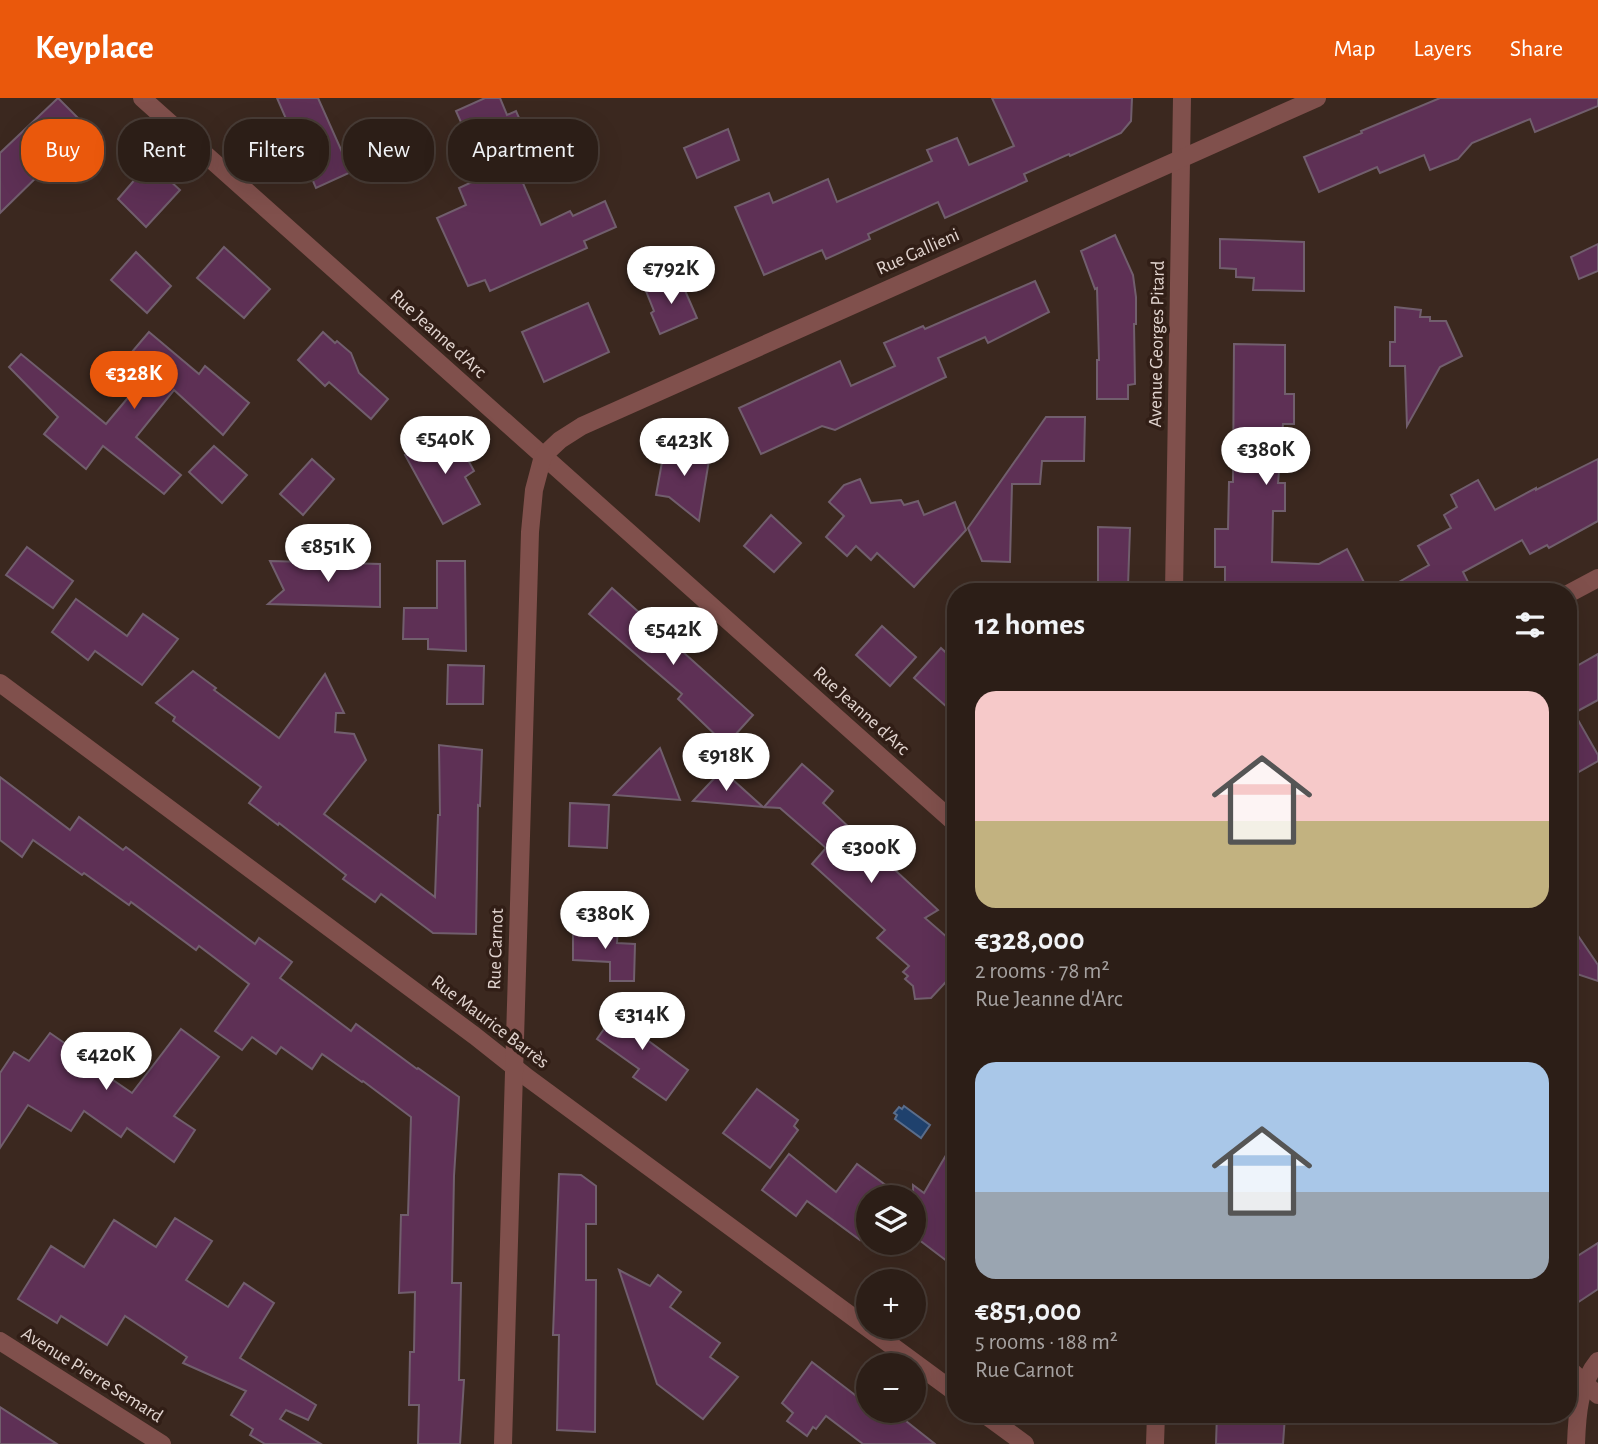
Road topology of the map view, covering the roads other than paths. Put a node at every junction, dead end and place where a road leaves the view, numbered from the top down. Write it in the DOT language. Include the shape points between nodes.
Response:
graph roads {
  1 [pos="142,98"];
  2 [pos="1182,98"];
  3 [pos="1317,98"];
  4 [pos="1181,158"];
  5 [pos="543,456"];
  6 [pos="1598,578"];
  7 [pos="1174,583"];
  8 [pos="1577,589"];
  9 [pos="0,683"];
  10 [pos="947,816"];
  11 [pos="514,1067"];
  12 [pos="0,1341"];
  13 [pos="1598,1361"];
  14 [pos="1577,1376"];
  15 [pos="1584,1383"];
  16 [pos="947,1386"];
  17 [pos="1598,1395"];
  18 [pos="996,1423"];
  19 [pos="1156,1423"];
  20 [pos="162,1444"];
  21 [pos="503,1444"];
  22 [pos="1025,1444"];
  23 [pos="1155,1444"];
  24 [pos="1577,1444"];
  1 -- 5 [label="street, Rue Jeanne d'Arc"];
  2 -- 4 [label="street, Avenue Georges Pitard"];
  3 -- 4 [label="street, Rue Gallieni"];
  4 -- 5 [label="street, Rue Gallieni" via="582,426"];
  4 -- 7 [label="street, Avenue Georges Pitard"];
  5 -- 10 [label="street, Rue Jeanne d'Arc"];
  5 -- 11 [label="street, Rue Carnot" via="530,532"];
  6 -- 8 [label="street"];
  9 -- 11 [label="street, Rue Maurice Barrès"];
  11 -- 16 [label="street, Rue Maurice Barrès"];
  11 -- 21 [label="street, Rue Carnot"];
  12 -- 20 [label="street, Avenue Pierre Semard"];
  13 -- 15 [label="street"];
  14 -- 15 [label="street"];
  15 -- 17 [label="street"];
  15 -- 24 [label="street"];
  18 -- 22 [label="street"];
  19 -- 23 [label="street"];
}
